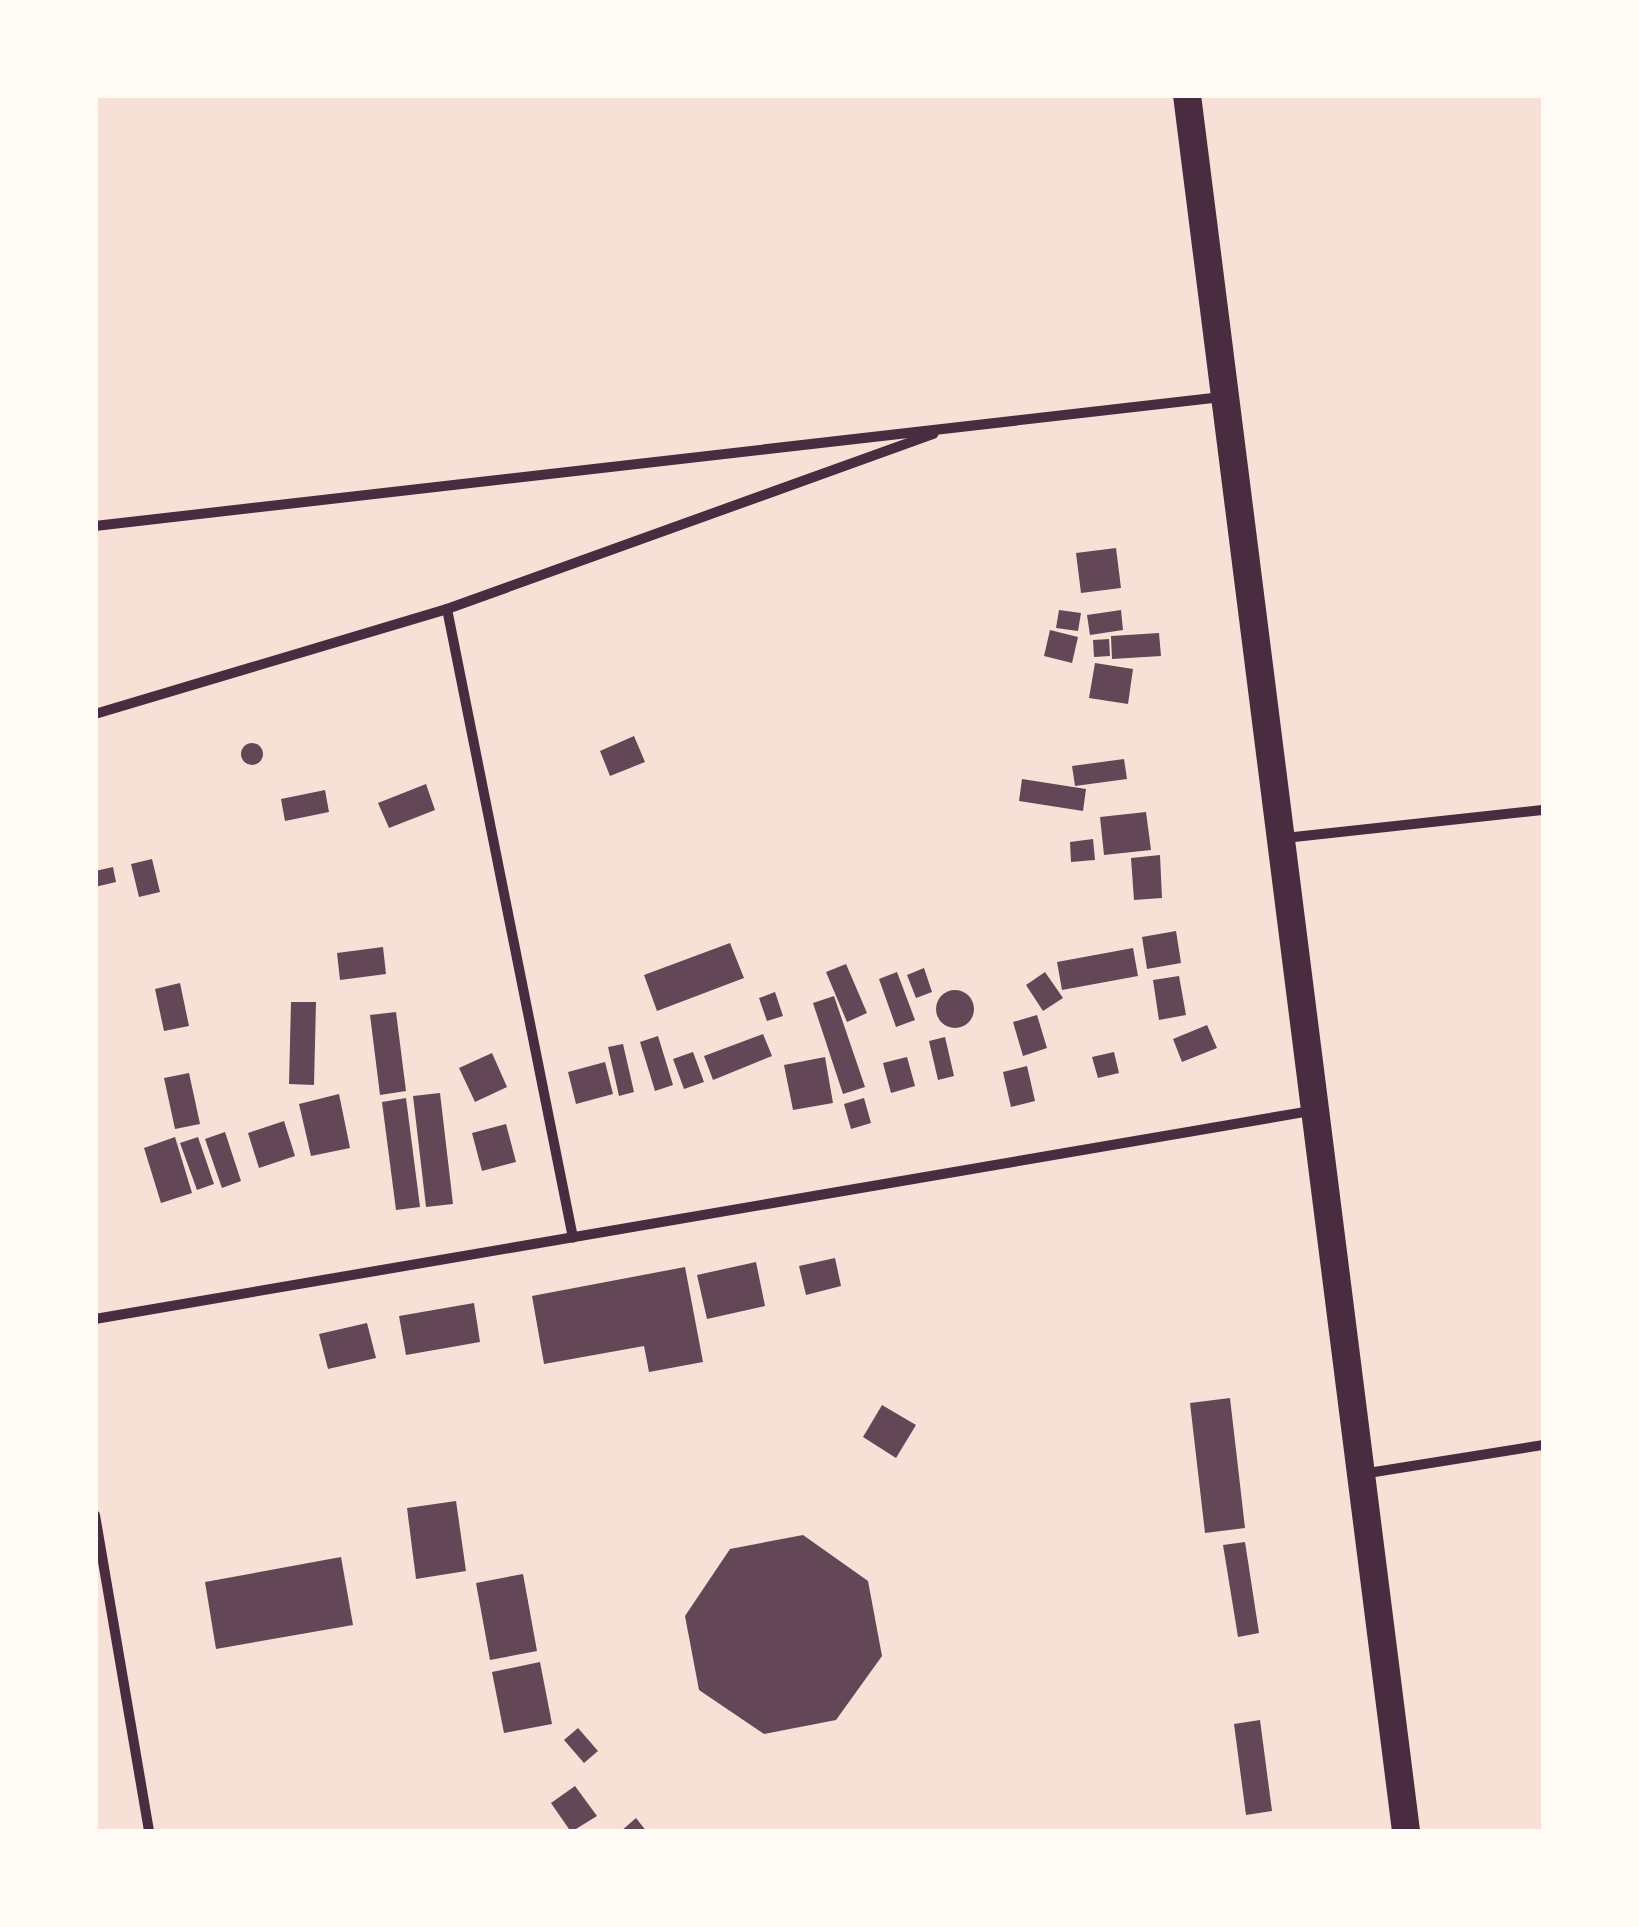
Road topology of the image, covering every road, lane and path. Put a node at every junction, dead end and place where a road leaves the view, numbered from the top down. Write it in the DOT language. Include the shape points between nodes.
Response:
graph roads {
  1 [pos="1187,95"];
  2 [pos="1229,396"];
  3 [pos="952,428"];
  4 [pos="95,526"];
  5 [pos="447,610"];
  6 [pos="95,714"];
  7 [pos="1544,810"];
  8 [pos="1285,838"];
  9 [pos="1314,1111"];
  10 [pos="573,1238"];
  11 [pos="95,1319"];
  12 [pos="1544,1444"];
  13 [pos="1362,1474"];
  14 [pos="95,1515"];
  15 [pos="149,1832"];
  16 [pos="1406,1832"];
  1 -- 2 [label="highway"];
  2 -- 3 [label="street"];
  2 -- 8 [label="highway"];
  3 -- 4 [label="street"];
  3 -- 5 [label="street"];
  5 -- 6 [label="street"];
  5 -- 10 [label="street"];
  7 -- 8 [label="street"];
  8 -- 9 [label="highway"];
  9 -- 10 [label="street"];
  9 -- 13 [label="highway"];
  10 -- 11 [label="street"];
  12 -- 13 [label="street"];
  13 -- 16 [label="highway"];
  14 -- 15 [label="street"];
}
